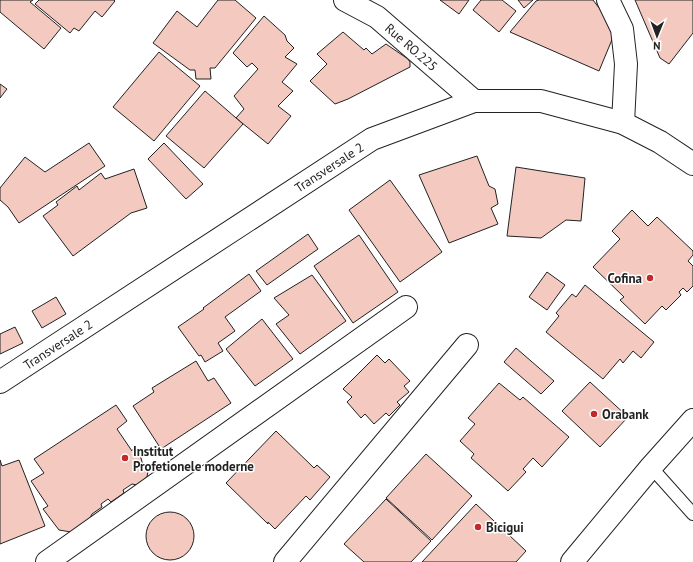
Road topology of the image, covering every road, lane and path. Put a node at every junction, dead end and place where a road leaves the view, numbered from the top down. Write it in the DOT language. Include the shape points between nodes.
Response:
graph roads {
  1 [pos="345,0"];
  2 [pos="608,0"];
  3 [pos="474,101"];
  4 [pos="622,123"];
  5 [pos="693,164"];
  6 [pos="406,307"];
  7 [pos="467,345"];
  8 [pos="0,382"];
  9 [pos="693,420"];
  10 [pos="651,467"];
  11 [pos="693,514"];
  12 [pos="47,562"];
  13 [pos="285,562"];
  14 [pos="572,562"];
  1 -- 3 [label="street, Rue RO.225" via="377,17"];
  2 -- 4 [label="street" via="622,29 626,64"];
  3 -- 4 [label="street, Transversale 2" via="541,101"];
  3 -- 8 [label="street, Transversale 2" via="372,139"];
  4 -- 5 [label="street, Transversale 2" via="660,142"];
  6 -- 12 [label="street"];
  7 -- 13 [label="street"];
  9 -- 10 [label="street"];
  10 -- 11 [label="lane"];
  10 -- 14 [label="street"];
}
